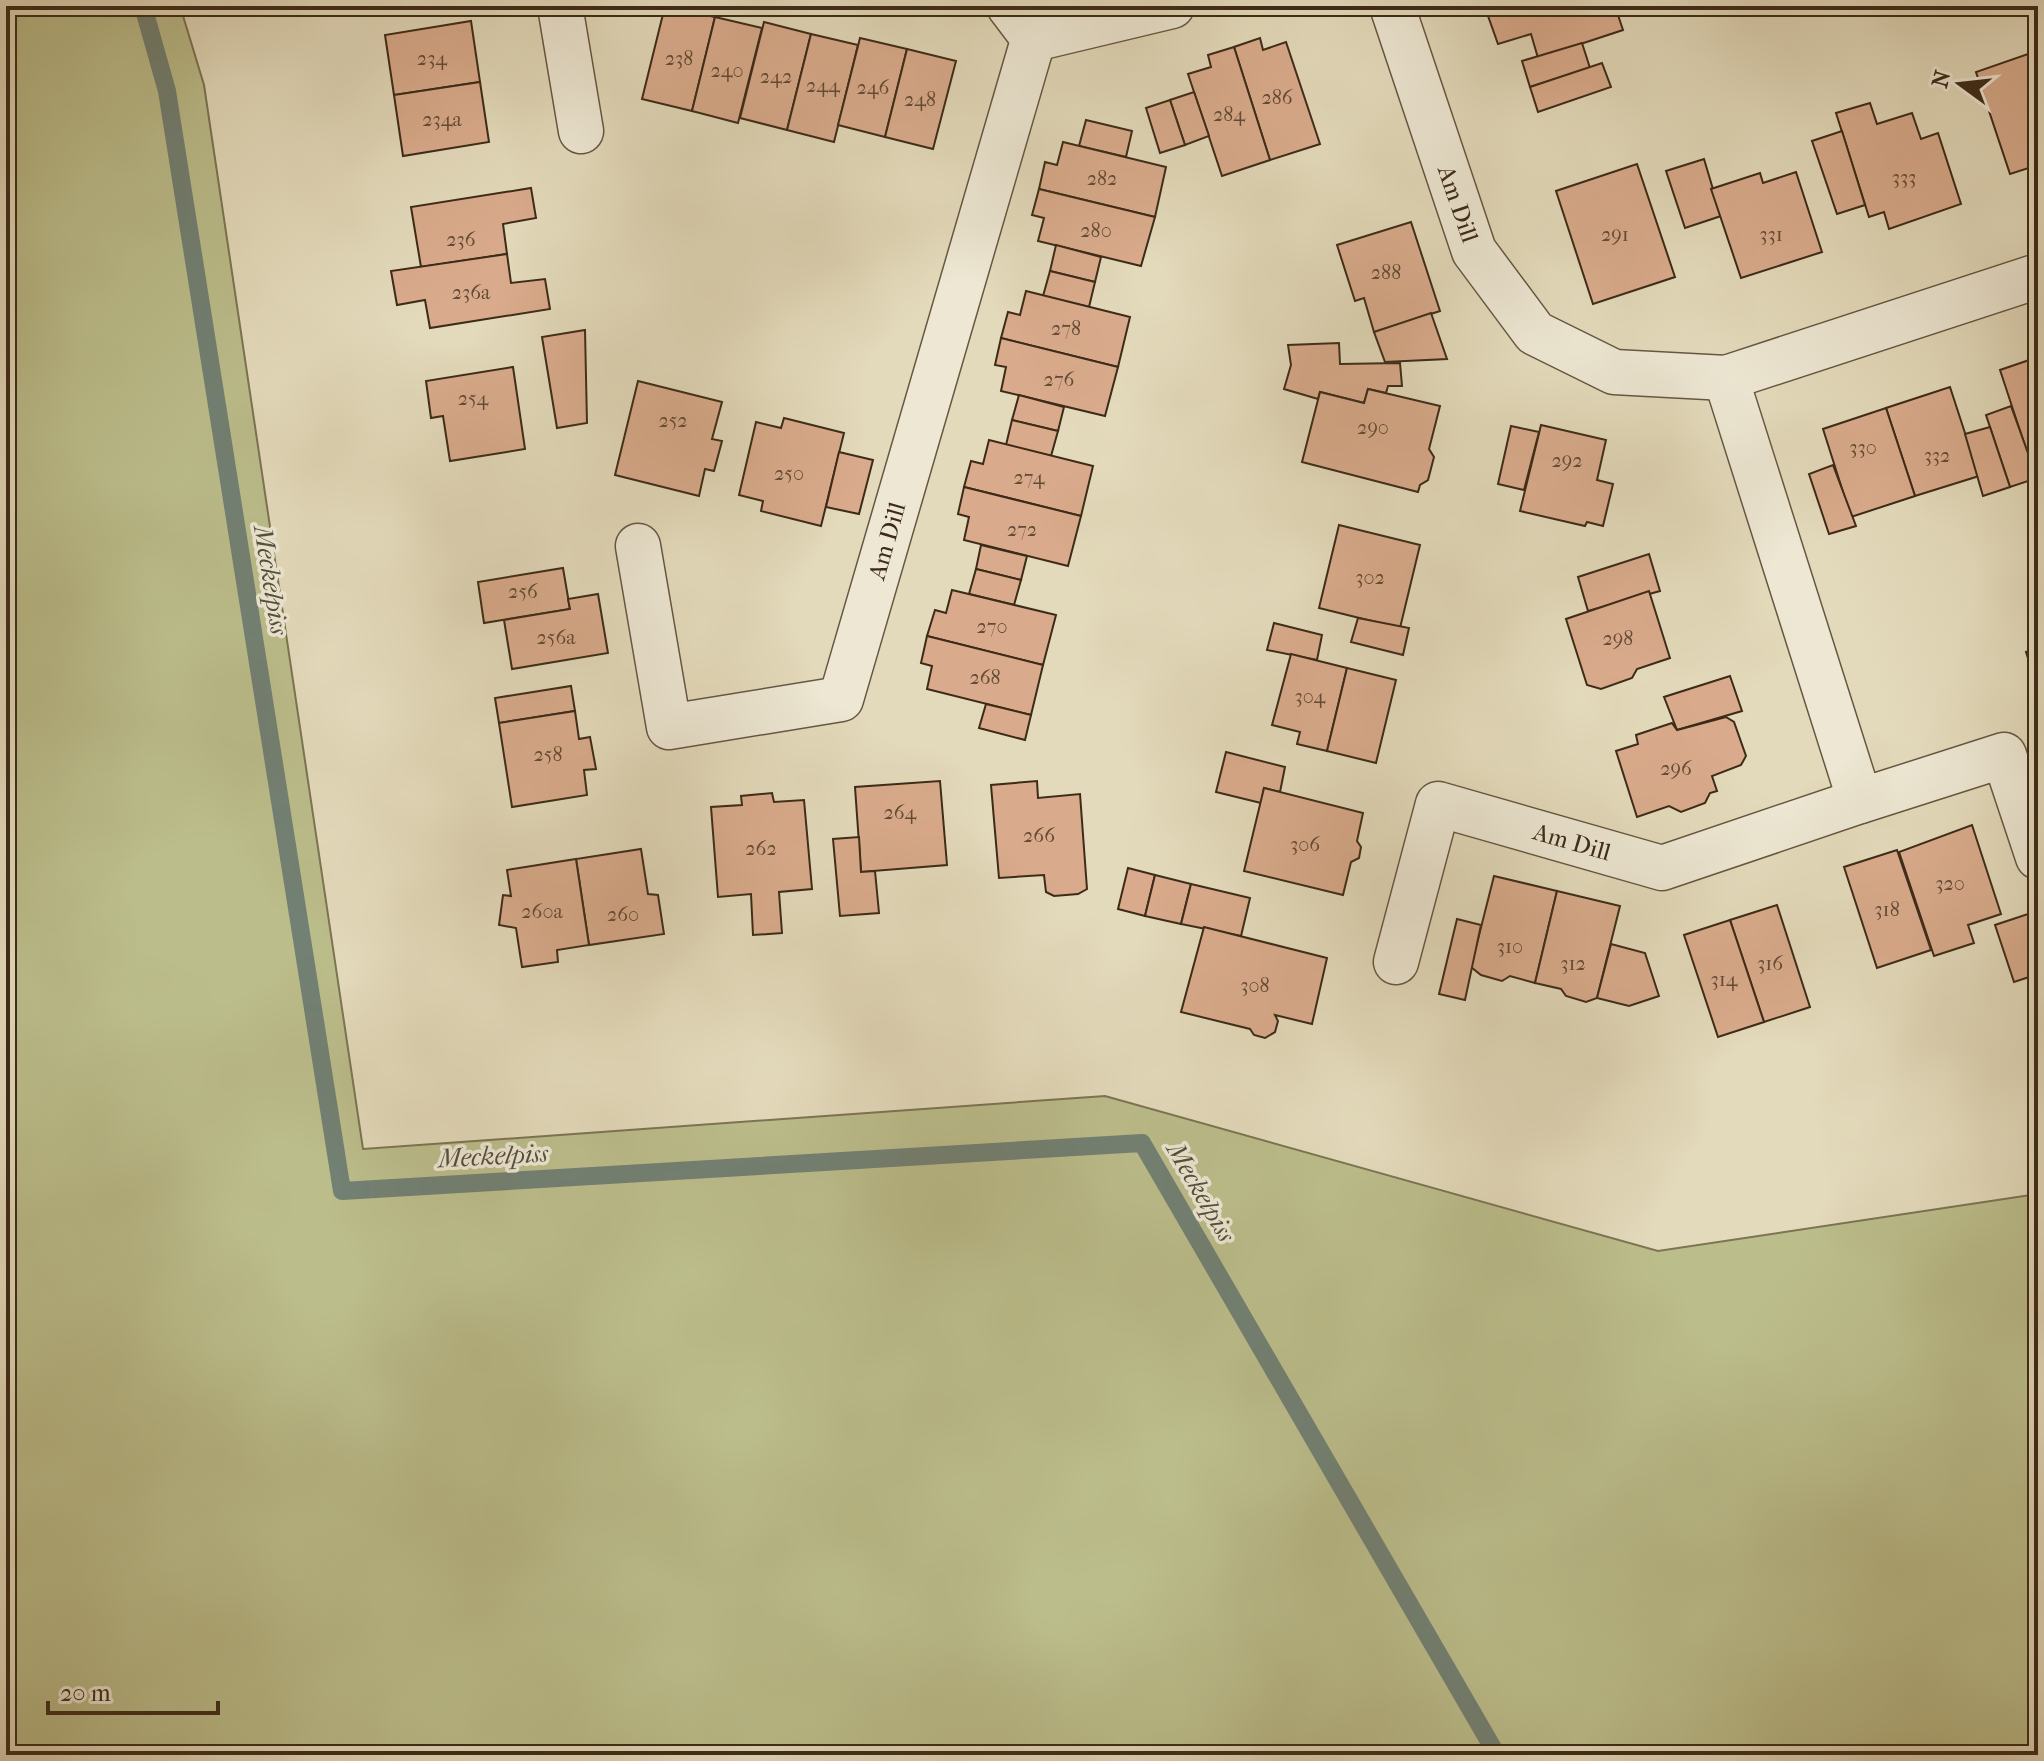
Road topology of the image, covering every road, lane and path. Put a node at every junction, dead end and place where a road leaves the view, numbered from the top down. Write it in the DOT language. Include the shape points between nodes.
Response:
graph roads {
  1 [pos="560,6"];
  2 [pos="1172,6"];
  3 [pos="1392,6"];
  4 [pos="1029,17"];
  5 [pos="581,131"];
  6 [pos="2038,276"];
  7 [pos="1726,378"];
  8 [pos="638,546"];
  9 [pos="1860,801"];
  10 [pos="2038,857"];
  11 [pos="1396,962"];
  1 -- 5 [label="street"];
  2 -- 4 [label="street, Am Dill"];
  3 -- 7 [label="street, Am Dill" via="1474,251 1535,333 1614,372"];
  4 -- 8 [label="street, Am Dill" via="841,699 669,727"];
  6 -- 7 [label="street, Am Dill"];
  7 -- 9 [label="street"];
  9 -- 10 [label="street, Am Dill" via="2004,755"];
  9 -- 11 [label="street, Am Dill" via="1662,868 1438,804"];
}
